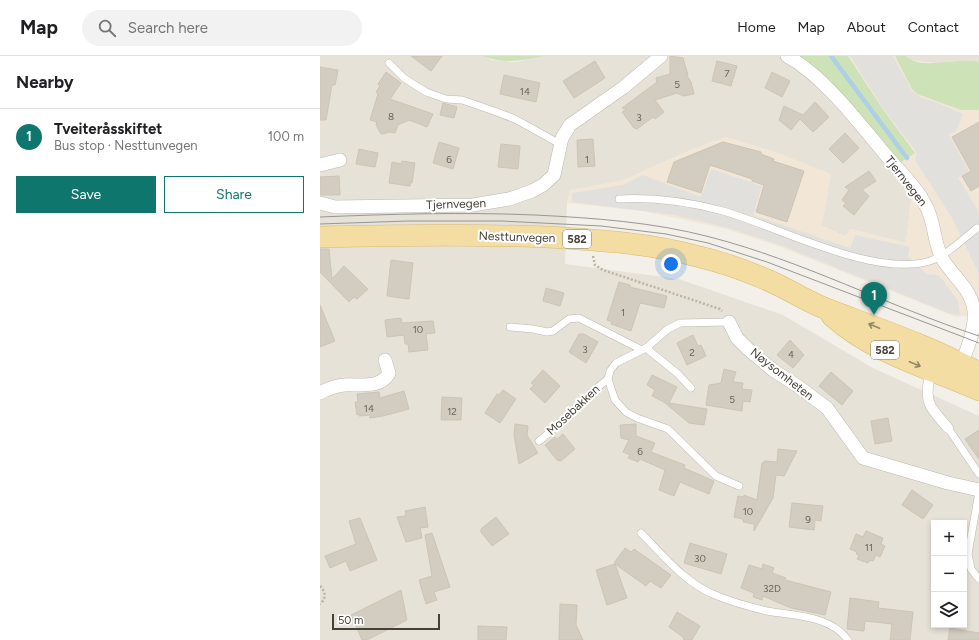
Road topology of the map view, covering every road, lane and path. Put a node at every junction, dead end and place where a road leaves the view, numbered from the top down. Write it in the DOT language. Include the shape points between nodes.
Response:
graph roads {
  1 [pos="661,56"];
  2 [pos="787,56"];
  3 [pos="389,63"];
  4 [pos="560,144"];
  5 [pos="340,160"];
  6 [pos="320,165"];
  7 [pos="619,199"];
  8 [pos="320,203"];
  9 [pos="977,228"];
  10 [pos="320,237"];
  11 [pos="593,252"];
  12 [pos="941,256"];
  13 [pos="729,322"];
  14 [pos="510,327"];
  15 [pos="644,349"];
  16 [pos="385,360"];
  17 [pos="965,372"];
  18 [pos="608,378"];
  19 [pos="929,380"];
  20 [pos="691,388"];
  21 [pos="979,390"];
  22 [pos="320,393"];
  23 [pos="948,428"];
  24 [pos="539,441"];
  25 [pos="979,474"];
  26 [pos="739,486"];
  27 [pos="979,491"];
  28 [pos="641,533"];
  29 [pos="979,579"];
  30 [pos="320,586"];
  31 [pos="320,604"];
  32 [pos="848,640"];
  1 -- 4 [label="street, Tjernvegen" via="573,122 565,130"];
  2 -- 12 [label="street, Tjernvegen" via="807,70 844,106 921,196 932,219"];
  3 -- 4 [label="lane" via="404,78 426,92 462,100 515,119"];
  4 -- 8 [label="street, Tjernvegen" via="557,167 551,179 532,191 509,199 471,205 335,208"];
  5 -- 6 [label="street"];
  7 -- 12 [label="lane" via="662,199 703,206 842,252 887,263 915,264"];
  9 -- 12 [label="lane"];
  10 -- 17 [label="main road, Nesttunvegen / 582" via="509,236 644,244 725,264 766,279 822,308 862,339 903,359"];
  11 -- 13 [label="path" via="595,265 603,270 720,308"];
  12 -- 17 [label="street, Tjernvegen" via="967,291 974,310"];
  13 -- 15 [label="lane, Mosebakken" via="680,324 668,329"];
  13 -- 27 [label="street, Nøysomheten" via="737,338 749,350 827,408 863,458"];
  14 -- 15 [label="lane" via="547,332 553,331 569,319 579,318"];
  15 -- 18 [label="lane, Mosebakken" via="616,363"];
  15 -- 20 [label="lane" via="678,374"];
  16 -- 22 [label="street" via="389,373 386,379 380,382 343,385"];
  17 -- 21 [label="main road, Nesttunvegen / 582"];
  18 -- 24 [label="lane, Mosebakken"];
  18 -- 26 [label="lane, Mosebakken" via="615,400 626,412 668,429 716,476"];
  19 -- 23 [label="street" via="926,393 929,403"];
  23 -- 25 [label="lane"];
  27 -- 29 [label="lane, Nøysomheten" via="968,554 971,569"];
  28 -- 32 [label="lane" via="699,587 751,607 823,622 835,628"];
  30 -- 31 [label="path" via="325,593"];
}
